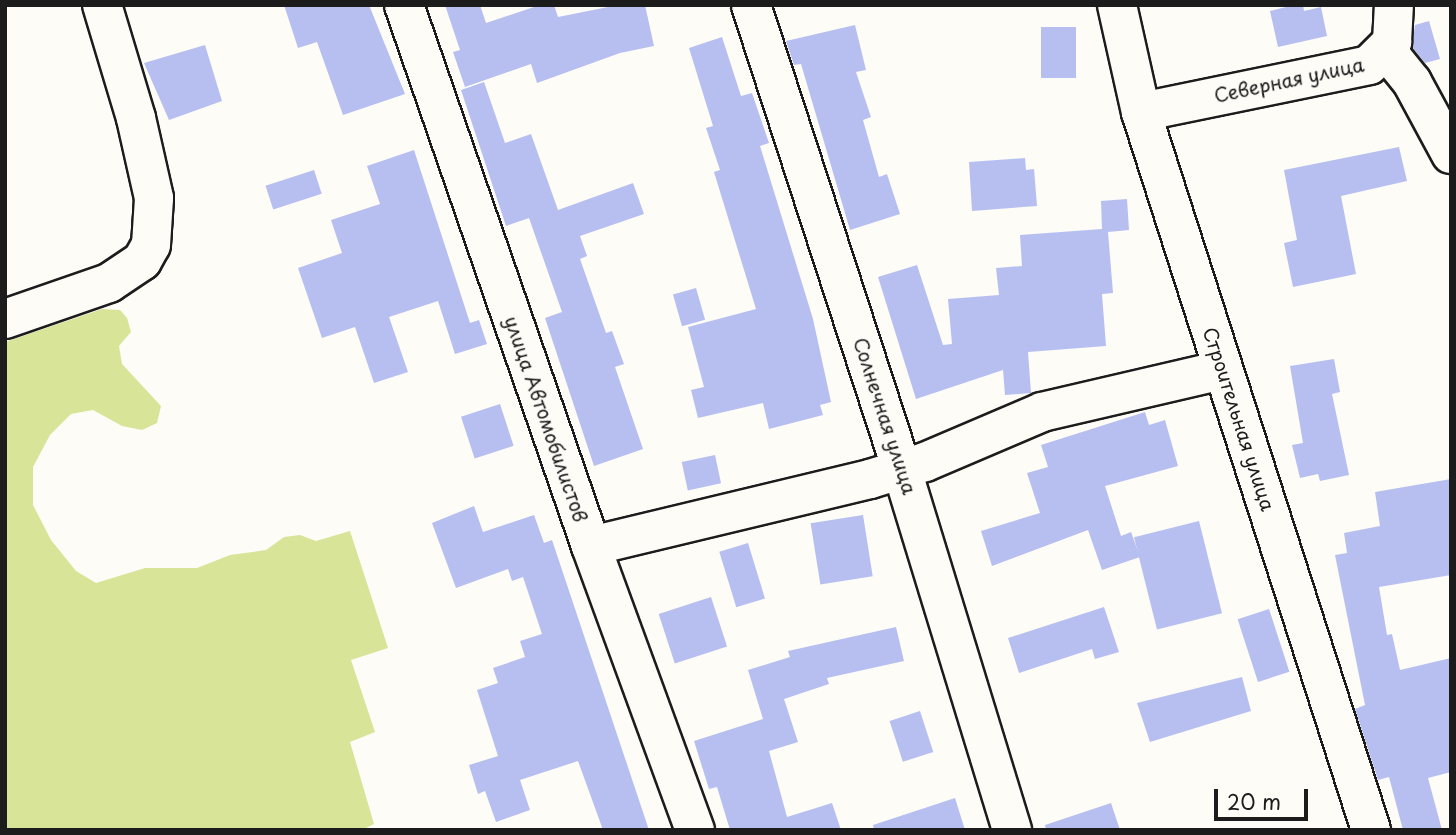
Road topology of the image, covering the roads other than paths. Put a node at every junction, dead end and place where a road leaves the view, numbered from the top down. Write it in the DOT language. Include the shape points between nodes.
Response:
graph roads {
  1 [pos="102,5"];
  2 [pos="404,5"];
  3 [pos="751,5"];
  4 [pos="1117,5"];
  5 [pos="1394,5"];
  6 [pos="1387,51"];
  7 [pos="1141,113"];
  8 [pos="1451,154"];
  9 [pos="5,319"];
  10 [pos="1223,370"];
  11 [pos="902,470"];
  12 [pos="591,546"];
  13 [pos="695,830"];
  14 [pos="1012,830"];
  15 [pos="1371,830"];
  1 -- 9 [label="street" via="154,198 151,245 142,261 109,283"];
  2 -- 12 [label="street, улица Автомобилистов"];
  3 -- 11 [label="street, Солнечная улица"];
  4 -- 7 [label="street, Строительная улица"];
  5 -- 6 [label="street, Северная улица" via="1395,26"];
  6 -- 7 [label="street, Северная улица" via="1357,69"];
  6 -- 8 [label="street" via="1412,82"];
  7 -- 10 [label="street, Строительная улица"];
  10 -- 11 [label="street" via="1042,412"];
  10 -- 15 [label="street, Строительная улица"];
  11 -- 12 [label="street"];
  11 -- 14 [label="street, Солнечная улица"];
  12 -- 13 [label="street, улица Автомобилистов"];
}
